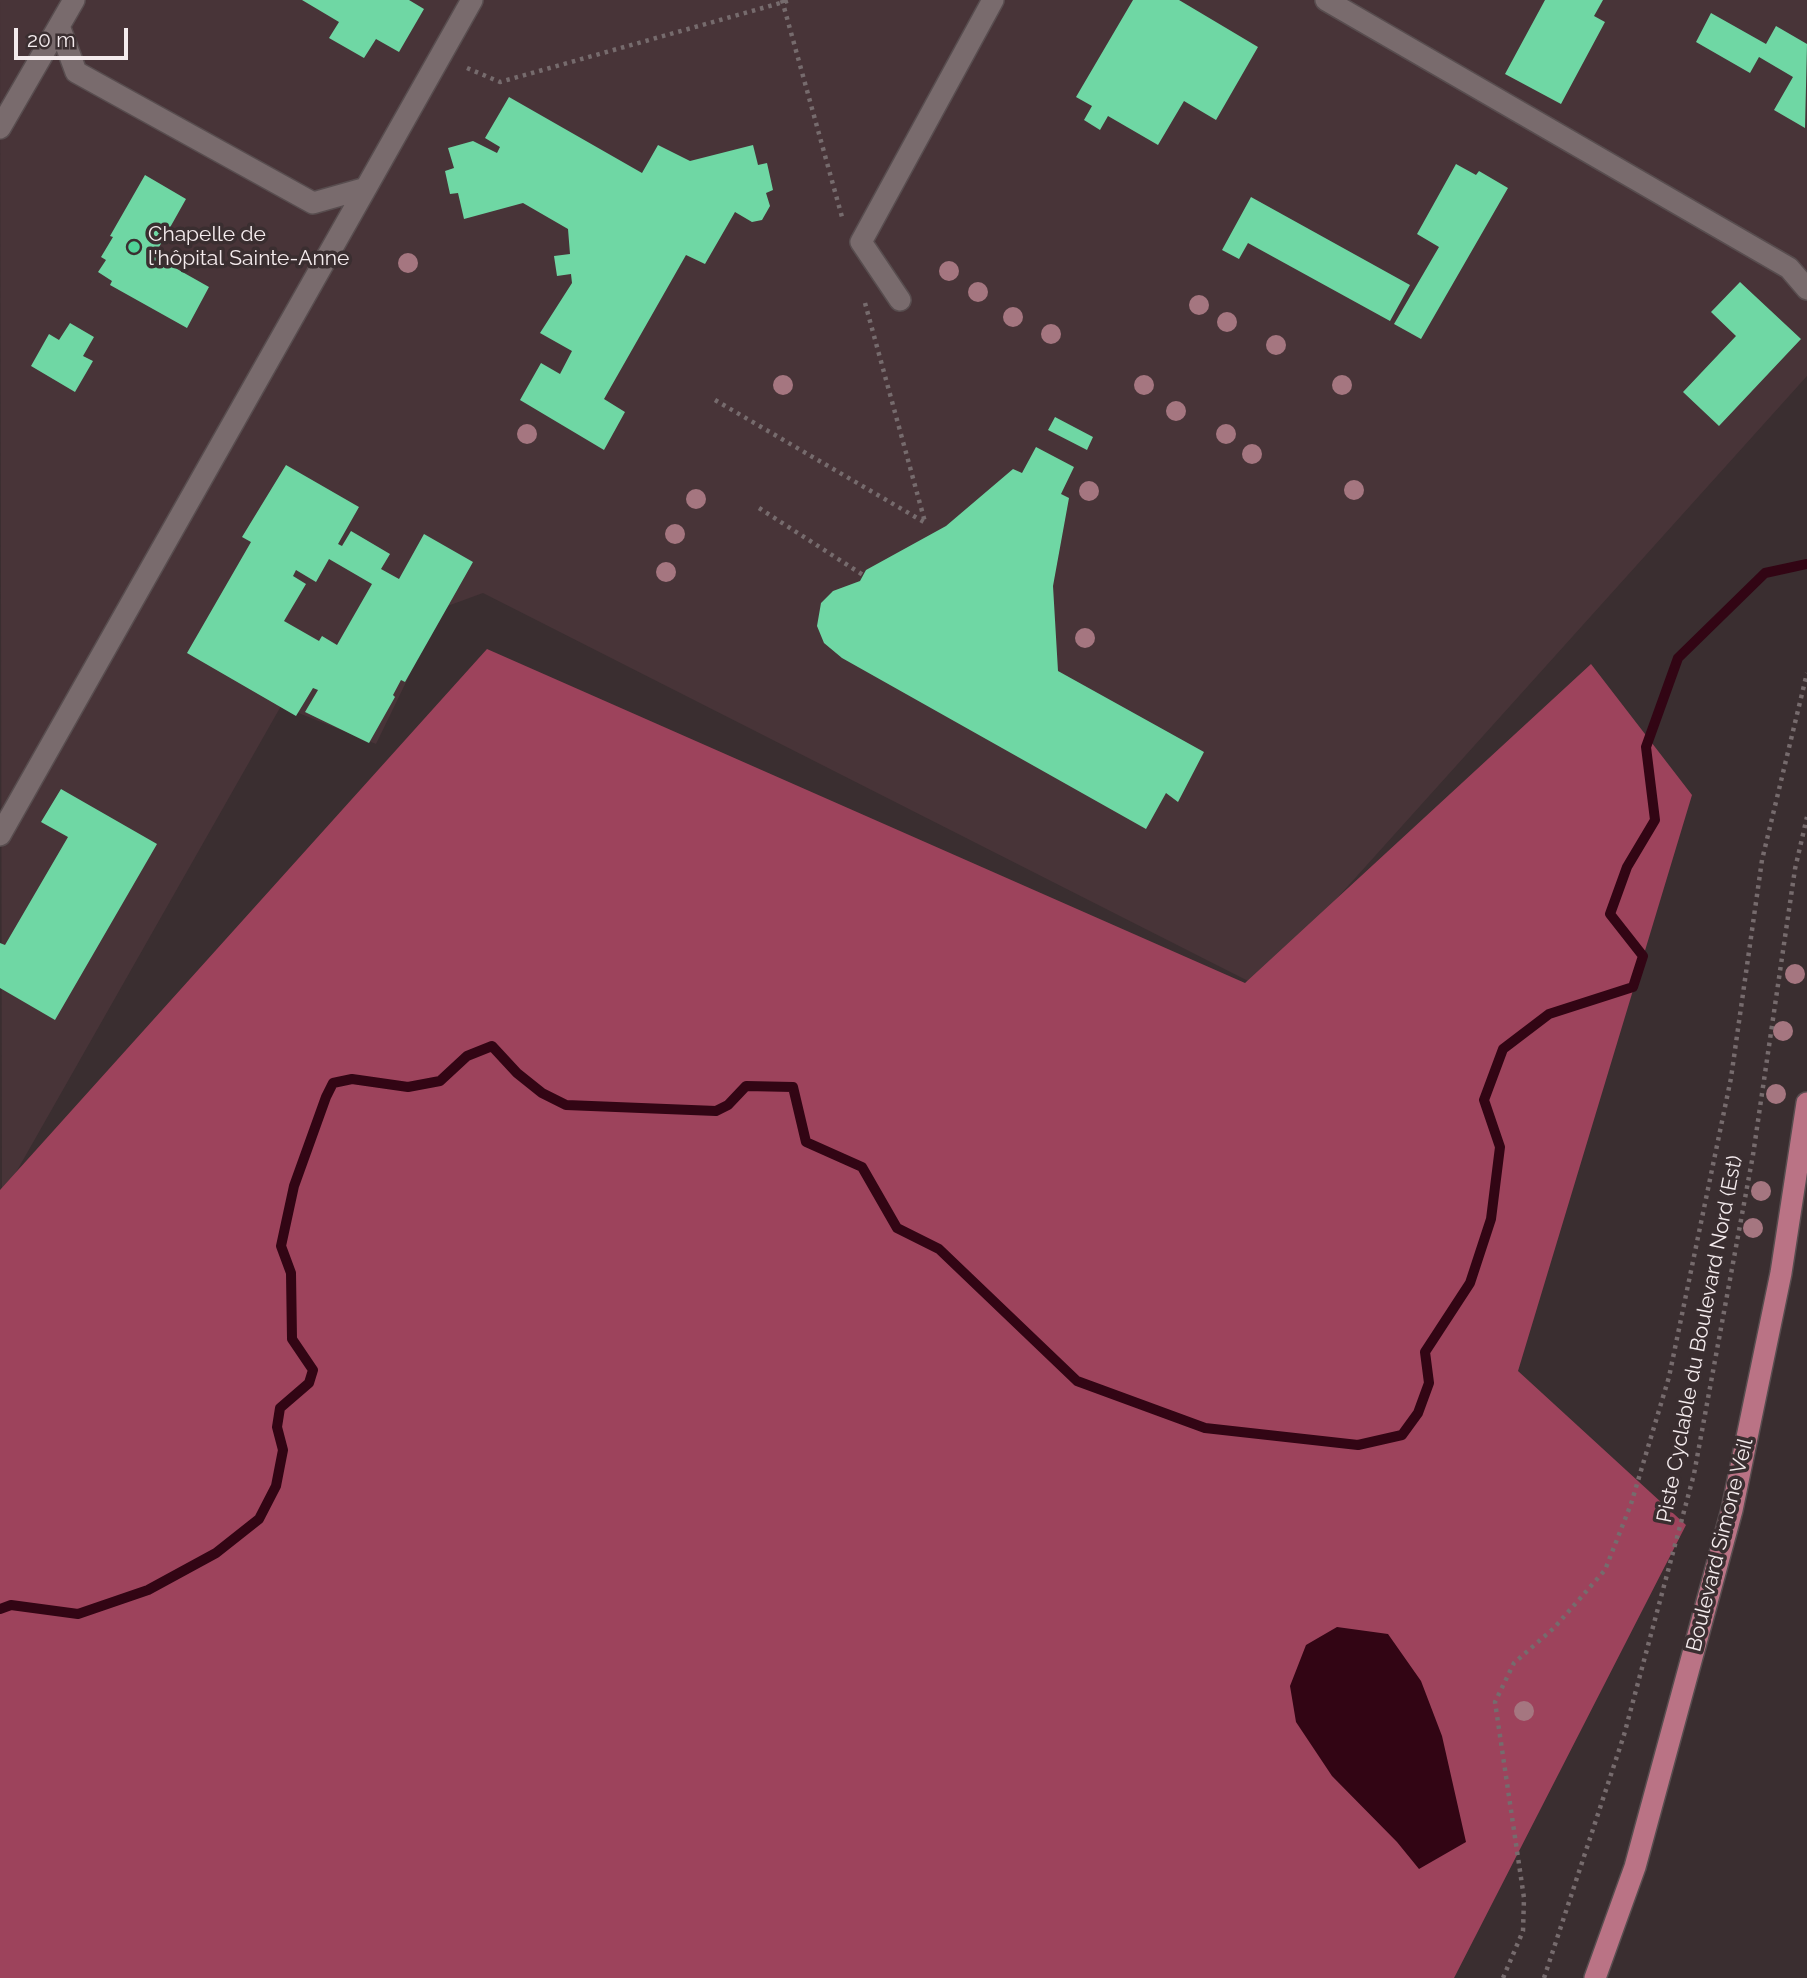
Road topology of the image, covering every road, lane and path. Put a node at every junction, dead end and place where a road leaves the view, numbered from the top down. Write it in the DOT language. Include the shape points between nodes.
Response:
graph roads {
  1 [pos="74,0"];
  2 [pos="472,0"];
  3 [pos="791,0"];
  4 [pos="993,0"];
  5 [pos="1326,0"];
  6 [pos="59,26"];
  7 [pos="441,56"];
  8 [pos="0,128"];
  9 [pos="366,188"];
  10 [pos="1807,289"];
  11 [pos="900,300"];
  12 [pos="715,400"];
  13 [pos="759,508"];
  14 [pos="925,522"];
  15 [pos="863,575"];
  16 [pos="1807,673"];
  17 [pos="1807,817"];
  18 [pos="0,835"];
  19 [pos="1807,1103"];
  20 [pos="1503,1978"];
  21 [pos="1544,1978"];
  22 [pos="1595,1978"];
  1 -- 6 [label="lane"];
  2 -- 7 [label="lane"];
  3 -- 7 [label="path" via="500,82"];
  4 -- 11 [label="lane" via="861,242"];
  5 -- 10 [label="lane" via="1788,268"];
  6 -- 8 [label="lane"];
  6 -- 9 [label="lane" via="76,72 313,203"];
  7 -- 9 [label="lane"];
  9 -- 18 [label="lane"];
  12 -- 14 [label="path"];
  13 -- 15 [label="path"];
  16 -- 20 [label="path" via="1762,860 1731,1078 1669,1377 1631,1504 1605,1570 1554,1628 1514,1663 1495,1702 1524,1898 1522,1931"];
  17 -- 21 [label="path, Piste Cyclable du Boulevard Nord (Est)" via="1795,869 1753,1155 1694,1474 1624,1735"];
  19 -- 22 [label="main road, Boulevard Simone Veil" via="1781,1273 1732,1510 1635,1867"];
}
